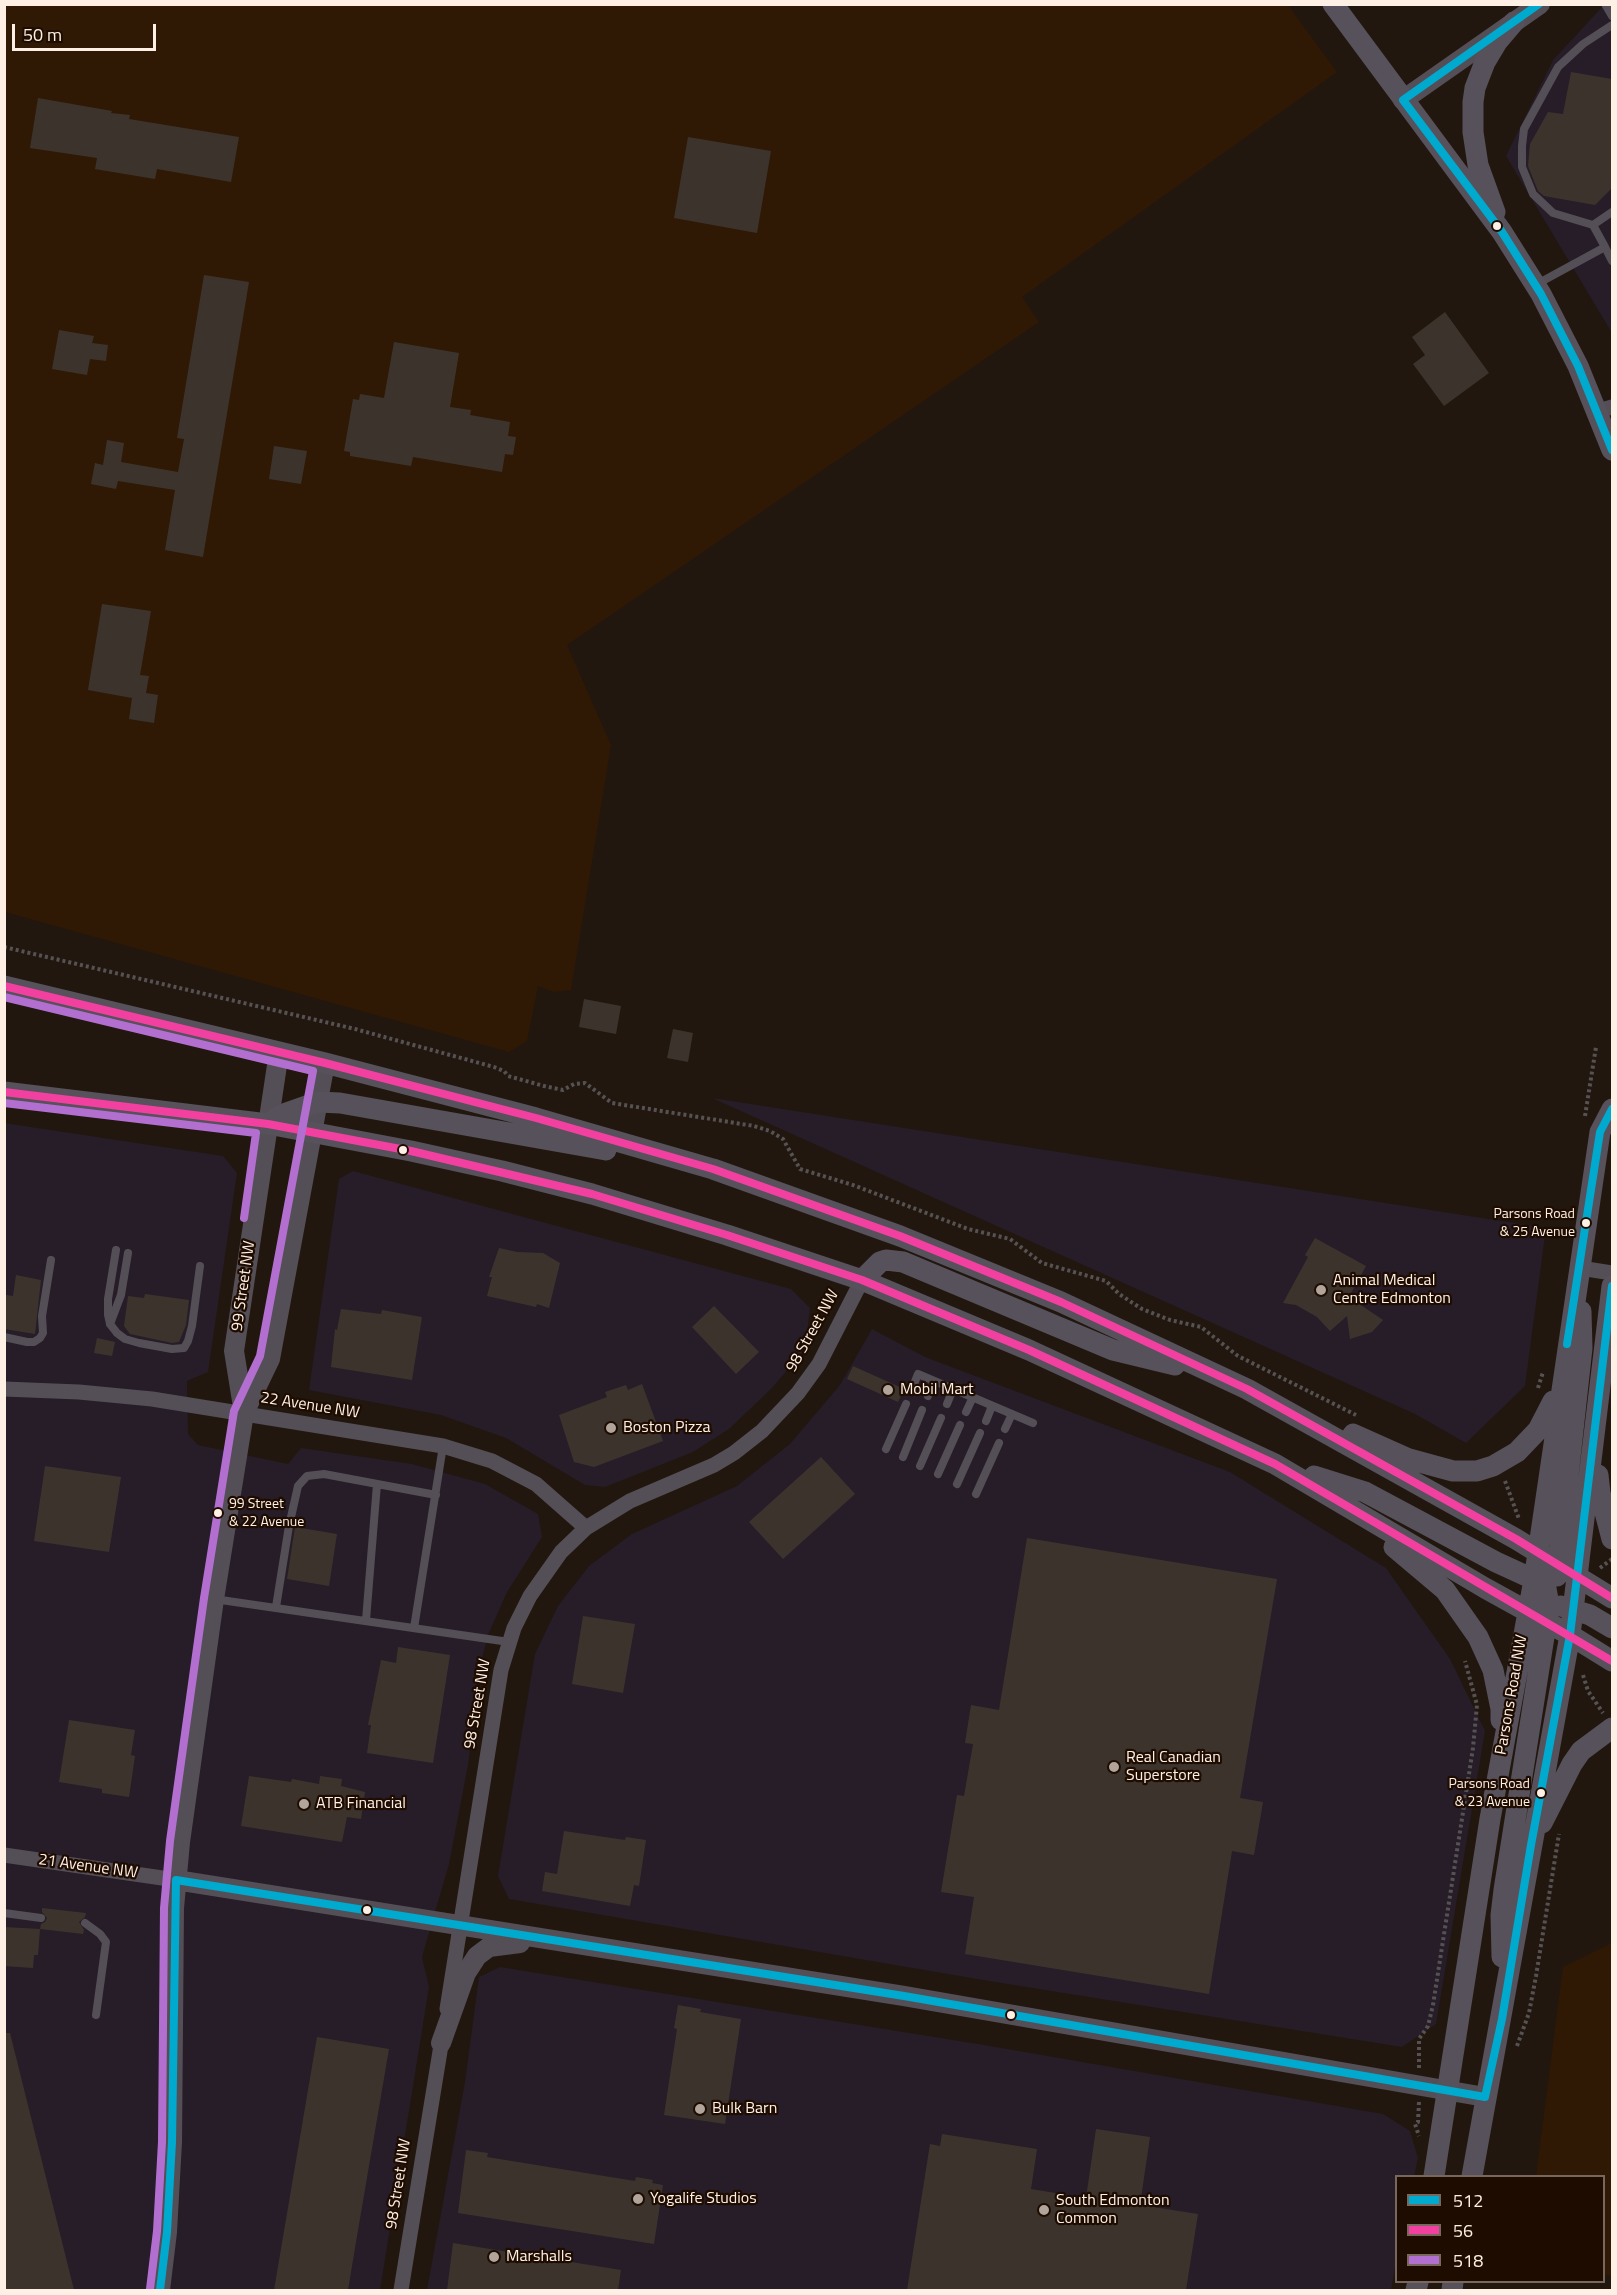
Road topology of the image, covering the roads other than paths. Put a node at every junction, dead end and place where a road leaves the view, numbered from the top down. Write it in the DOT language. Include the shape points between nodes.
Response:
graph roads {
  1 [pos="1333,4"];
  2 [pos="1540,4"];
  3 [pos="1605,4"];
  4 [pos="1612,16"];
  5 [pos="1514,22"];
  6 [pos="1612,25"];
  7 [pos="1403,100"];
  8 [pos="1612,212"];
  9 [pos="1593,225"];
  10 [pos="1502,232"];
  11 [pos="1605,247"];
  12 [pos="1612,261"];
  13 [pos="1535,285"];
  14 [pos="1605,409"];
  15 [pos="1612,450"];
  16 [pos="4,986"];
  17 [pos="279,1052"];
  18 [pos="325,1063"];
  19 [pos="4,1092"];
  20 [pos="318,1102"];
  21 [pos="1612,1109"];
  22 [pos="268,1124"];
  23 [pos="312,1132"];
  24 [pos="713,1169"];
  25 [pos="116,1250"];
  26 [pos="128,1253"];
  27 [pos="51,1260"];
  28 [pos="200,1266"];
  29 [pos="1612,1273"];
  30 [pos="1579,1277"];
  31 [pos="862,1280"];
  32 [pos="1612,1286"];
  33 [pos="110,1324"];
  34 [pos="4,1337"];
  35 [pos="1568,1339"];
  36 [pos="1602,1372"];
  37 [pos="1220,1376"];
  38 [pos="934,1381"];
  39 [pos="4,1389"];
  40 [pos="912,1389"];
  41 [pos="953,1389"];
  42 [pos="1247,1389"];
  43 [pos="928,1395"];
  44 [pos="973,1397"];
  45 [pos="906,1404"];
  46 [pos="947,1404"];
  47 [pos="992,1406"];
  48 [pos="922,1410"];
  49 [pos="966,1412"];
  50 [pos="244,1413"];
  51 [pos="1012,1414"];
  52 [pos="941,1418"];
  53 [pos="986,1420"];
  54 [pos="1033,1423"];
  55 [pos="960,1425"];
  56 [pos="1005,1429"];
  57 [pos="980,1433"];
  58 [pos="999,1443"];
  59 [pos="443,1446"];
  60 [pos="886,1449"];
  61 [pos="903,1457"];
  62 [pos="1275,1464"];
  63 [pos="920,1466"];
  64 [pos="938,1474"];
  65 [pos="377,1484"];
  66 [pos="957,1484"];
  67 [pos="976,1494"];
  68 [pos="436,1495"];
  69 [pos="1333,1497"];
  70 [pos="586,1528"];
  71 [pos="1612,1539"];
  72 [pos="1538,1552"];
  73 [pos="1557,1565"];
  74 [pos="1579,1578"];
  75 [pos="1612,1598"];
  76 [pos="214,1599"];
  77 [pos="1553,1599"];
  78 [pos="276,1607"];
  79 [pos="1528,1612"];
  80 [pos="366,1620"];
  81 [pos="414,1628"];
  82 [pos="1612,1628"];
  83 [pos="1570,1635"];
  84 [pos="509,1642"];
  85 [pos="1612,1661"];
  86 [pos="1609,1723"];
  87 [pos="1490,1819"];
  88 [pos="1531,1845"];
  89 [pos="4,1855"];
  90 [pos="176,1880"];
  91 [pos="4,1913"];
  92 [pos="41,1918"];
  93 [pos="85,1923"];
  94 [pos="460,1926"];
  95 [pos="585,1946"];
  96 [pos="1506,1982"];
  97 [pos="96,2015"];
  98 [pos="441,2043"];
  99 [pos="1448,2090"];
  100 [pos="1485,2097"];
  101 [pos="1434,2175"];
  102 [pos="1472,2175"];
  103 [pos="160,2290"];
  104 [pos="400,2290"];
  1 -- 7 [label="main road"];
  2 -- 5 [label="street"];
  3 -- 4 [label="lane"];
  5 -- 7 [label="street"];
  5 -- 10 [label="main road" via="1485,62 1473,102 1479,165"];
  6 -- 9 [label="lane" via="1558,67 1524,129 1522,146 1522,167 1533,194 1553,213"];
  7 -- 10 [label="main road"];
  8 -- 9 [label="lane"];
  9 -- 11 [label="lane"];
  10 -- 13 [label="main road"];
  11 -- 12 [label="lane"];
  11 -- 13 [label="lane"];
  13 -- 14 [label="main road"];
  14 -- 15 [label="main road"];
  16 -- 17 [label="main road"];
  17 -- 18 [label="main road"];
  17 -- 22 [label="street, 99 Street NW"];
  18 -- 20 [label="street, 99 Street NW"];
  18 -- 24 [label="main road"];
  19 -- 22 [label="main road"];
  20 -- 22 [label="main road" via="281,1115"];
  20 -- 23 [label="street, 99 Street NW"];
  20 -- 24 [label="main road"];
  21 -- 30 [label="main road" via="1600,1132"];
  22 -- 23 [label="main road"];
  22 -- 50 [label="street, 99 Street NW" via="234,1351"];
  23 -- 31 [label="main road" via="592,1194"];
  23 -- 50 [label="street, 99 Street NW" via="270,1359"];
  24 -- 37 [label="main road" via="900,1236 1061,1302"];
  25 -- 33 [label="lane" via="108,1299"];
  26 -- 33 [label="lane"];
  27 -- 34 [label="lane" via="40,1338 27,1342"];
  28 -- 33 [label="lane" via="192,1326 184,1348 125,1339"];
  29 -- 30 [label="street"];
  30 -- 35 [label="main road"];
  30 -- 73 [label="main road" via="1582,1348"];
  31 -- 37 [label="main road" via="880,1262 903,1262 1113,1350"];
  31 -- 62 [label="main road" via="1049,1359"];
  31 -- 70 [label="street, 98 Street NW" via="819,1364 762,1431 734,1454 630,1502"];
  32 -- 36 [label="main road, Parsons Road NW"];
  35 -- 42 [label="main road" via="1553,1402 1538,1430 1508,1459 1477,1471 1453,1471 1409,1460 1276,1398"];
  35 -- 72 [label="main road"];
  36 -- 71 [label="main road" via="1599,1493"];
  36 -- 74 [label="main road, Parsons Road NW"];
  37 -- 42 [label="main road"];
  38 -- 40 [label="lane" via="918,1374"];
  38 -- 41 [label="lane"];
  38 -- 43 [label="lane"];
  39 -- 50 [label="street, 22 Avenue NW" via="115,1394"];
  41 -- 44 [label="lane"];
  41 -- 46 [label="lane"];
  42 -- 72 [label="main road"];
  44 -- 47 [label="lane"];
  44 -- 49 [label="lane"];
  45 -- 60 [label="lane"];
  47 -- 51 [label="lane"];
  47 -- 53 [label="lane"];
  48 -- 61 [label="lane"];
  50 -- 59 [label="street, 22 Avenue NW"];
  50 -- 76 [label="street, 99 Street NW"];
  51 -- 54 [label="lane"];
  51 -- 56 [label="lane"];
  52 -- 63 [label="lane"];
  55 -- 64 [label="lane"];
  57 -- 66 [label="lane"];
  58 -- 67 [label="lane"];
  59 -- 68 [label="lane"];
  59 -- 70 [label="street, 22 Avenue NW" via="492,1461 536,1484"];
  62 -- 69 [label="main road"];
  62 -- 77 [label="main road" via="1365,1492 1496,1562"];
  65 -- 68 [label="lane"];
  65 -- 78 [label="lane" via="324,1473 307,1476 298,1486"];
  65 -- 80 [label="lane"];
  68 -- 81 [label="lane"];
  69 -- 79 [label="main road"];
  69 -- 87 [label="main road" via="1445,1590 1478,1637 1493,1670 1501,1710"];
  70 -- 84 [label="street, 98 Street NW" via="540,1580"];
  72 -- 73 [label="main road"];
  72 -- 77 [label="main road"];
  73 -- 74 [label="main road"];
  73 -- 77 [label="main road"];
  74 -- 75 [label="main road"];
  74 -- 77 [label="main road, Parsons Road NW"];
  76 -- 78 [label="lane"];
  76 -- 90 [label="street, 99 Street NW"];
  77 -- 79 [label="main road, Parsons Road NW"];
  77 -- 79 [label="main road"];
  77 -- 82 [label="main road"];
  77 -- 83 [label="main road, Parsons Road NW"];
  77 -- 96 [label="main road" via="1501,1915"];
  78 -- 80 [label="lane"];
  79 -- 87 [label="main road, Parsons Road NW"];
  80 -- 81 [label="lane"];
  81 -- 84 [label="lane"];
  83 -- 85 [label="main road"];
  83 -- 88 [label="main road, Parsons Road NW"];
  84 -- 94 [label="street, 98 Street NW" via="499,1679"];
  86 -- 88 [label="main road" via="1572,1764"];
  87 -- 99 [label="main road, Parsons Road NW"];
  88 -- 96 [label="main road, Parsons Road NW"];
  89 -- 90 [label="street, 21 Avenue NW"];
  90 -- 94 [label="street, 21 Avenue NW"];
  90 -- 103 [label="street, 99 Street NW" via="172,2142"];
  91 -- 92 [label="lane"];
  93 -- 97 [label="lane" via="106,1942"];
  94 -- 95 [label="street, 21 Avenue NW"];
  94 -- 98 [label="street, 98 Street NW"];
  95 -- 98 [label="street" via="513,1943 489,1947 477,1956 466,1973"];
  95 -- 99 [label="street, 21 Avenue NW"];
  96 -- 100 [label="main road, Parsons Road NW"];
  98 -- 104 [label="street, 98 Street NW"];
  99 -- 100 [label="street, 21 Avenue NW"];
  99 -- 101 [label="main road, Parsons Road NW"];
  100 -- 102 [label="main road, Parsons Road NW"];
}
